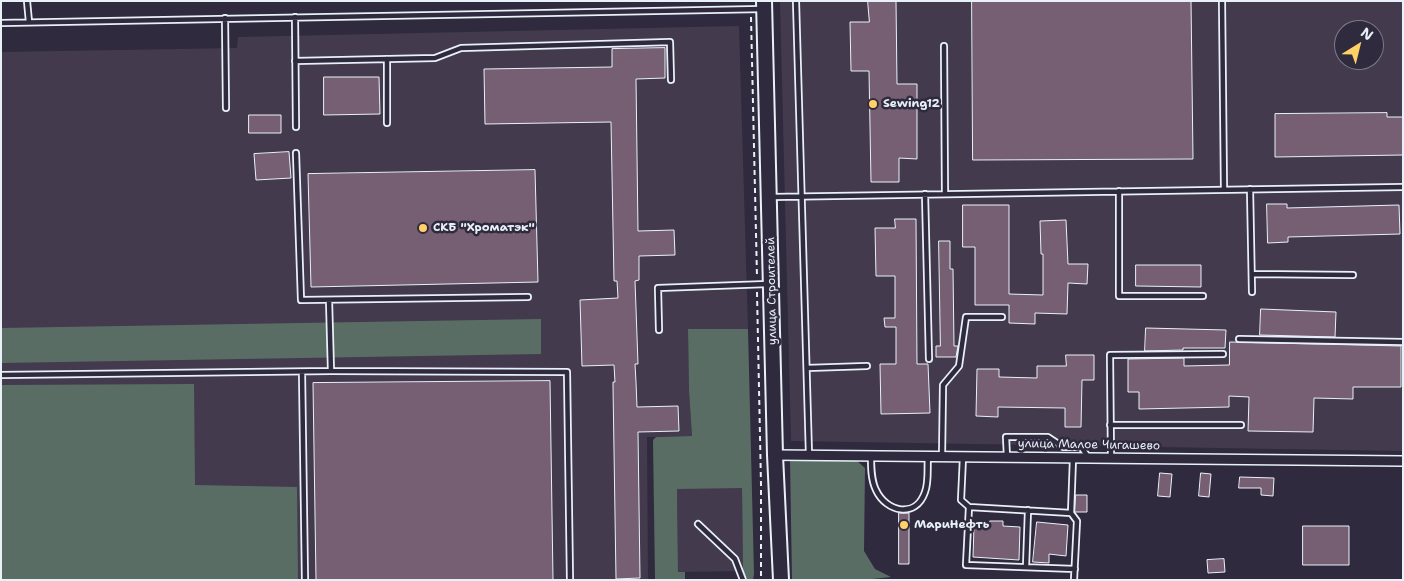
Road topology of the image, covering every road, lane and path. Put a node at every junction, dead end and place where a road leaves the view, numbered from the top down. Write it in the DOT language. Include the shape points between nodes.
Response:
graph roads {
  1 [pos="27,1"];
  2 [pos="796,1"];
  3 [pos="1222,1"];
  4 [pos="760,6"];
  5 [pos="295,17"];
  6 [pos="224,18"];
  7 [pos="29,22"];
  8 [pos="1,23"];
  9 [pos="944,46"];
  10 [pos="386,59"];
  11 [pos="295,60"];
  12 [pos="671,80"];
  13 [pos="226,108"];
  14 [pos="387,123"];
  15 [pos="296,127"];
  16 [pos="296,153"];
  17 [pos="1403,187"];
  18 [pos="1224,189"];
  19 [pos="1250,189"];
  20 [pos="1119,191"];
  21 [pos="946,193"];
  22 [pos="926,194"];
  23 [pos="802,196"];
  24 [pos="770,197"];
  25 [pos="1252,274"];
  26 [pos="1353,274"];
  27 [pos="772,284"];
  28 [pos="757,285"];
  29 [pos="1252,292"];
  30 [pos="1203,296"];
  31 [pos="528,297"];
  32 [pos="329,300"];
  33 [pos="1002,317"];
  34 [pos="659,330"];
  35 [pos="1240,339"];
  36 [pos="1403,342"];
  37 [pos="1223,354"];
  38 [pos="929,359"];
  39 [pos="866,366"];
  40 [pos="807,368"];
  41 [pos="331,371"];
  42 [pos="302,372"];
  43 [pos="1,375"];
  44 [pos="1110,424"];
  45 [pos="1241,425"];
  46 [pos="775,455"];
  47 [pos="809,455"];
  48 [pos="871,456"];
  49 [pos="928,456"];
  50 [pos="942,456"];
  51 [pos="963,457"];
  52 [pos="1007,457"];
  53 [pos="1073,458"];
  54 [pos="1089,458"];
  55 [pos="1111,458"];
  56 [pos="1403,461"];
  57 [pos="969,507"];
  58 [pos="1028,510"];
  59 [pos="1071,513"];
  60 [pos="698,524"];
  61 [pos="1026,567"];
  62 [pos="1075,569"];
  63 [pos="305,580"];
  64 [pos="570,580"];
  65 [pos="743,580"];
  66 [pos="761,580"];
  67 [pos="781,580"];
  68 [pos="1074,580"];
  1 -- 7 [label="lane"];
  2 -- 23 [label="lane"];
  3 -- 18 [label="lane"];
  4 -- 5 [label="lane"];
  4 -- 24 [label="main road, улица Строителей"];
  4 -- 28 [label="path"];
  5 -- 6 [label="lane"];
  5 -- 11 [label="lane"];
  6 -- 7 [label="lane"];
  6 -- 13 [label="lane"];
  7 -- 8 [label="lane"];
  9 -- 21 [label="lane"];
  10 -- 11 [label="lane"];
  10 -- 12 [label="lane" via="435,58 461,48 670,42"];
  10 -- 14 [label="lane"];
  11 -- 15 [label="lane"];
  16 -- 32 [label="lane" via="301,300"];
  17 -- 19 [label="lane"];
  18 -- 19 [label="lane"];
  18 -- 20 [label="lane"];
  19 -- 25 [label="lane"];
  20 -- 21 [label="lane"];
  20 -- 30 [label="lane" via="1119,296"];
  21 -- 22 [label="lane"];
  22 -- 23 [label="lane"];
  22 -- 38 [label="lane"];
  23 -- 24 [label="lane"];
  23 -- 40 [label="lane"];
  24 -- 27 [label="main road, улица Строителей"];
  25 -- 26 [label="lane"];
  25 -- 29 [label="lane"];
  27 -- 28 [label="lane"];
  27 -- 46 [label="main road, улица Строителей"];
  28 -- 34 [label="lane" via="658,288"];
  28 -- 66 [label="path"];
  31 -- 32 [label="lane"];
  32 -- 41 [label="lane"];
  33 -- 50 [label="lane" via="966,317 960,366 943,385"];
  35 -- 36 [label="lane"];
  37 -- 44 [label="lane" via="1110,355"];
  39 -- 40 [label="lane"];
  40 -- 47 [label="lane"];
  41 -- 42 [label="lane"];
  41 -- 64 [label="lane" via="567,372"];
  42 -- 43 [label="lane"];
  42 -- 63 [label="lane"];
  44 -- 45 [label="lane"];
  44 -- 55 [label="lane"];
  46 -- 47 [label="street, улица Малое Чигашево"];
  46 -- 67 [label="main road, улица Строителей"];
  47 -- 48 [label="street, улица Малое Чигашево"];
  48 -- 49 [label="street, улица Малое Чигашево"];
  48 -- 49 [label="lane" via="873,484 877,493 892,508 909,509 916,507 925,492"];
  49 -- 50 [label="street, улица Малое Чигашево"];
  50 -- 51 [label="street, улица Малое Чигашево"];
  51 -- 52 [label="street, улица Малое Чигашево"];
  51 -- 57 [label="lane" via="961,500"];
  52 -- 53 [label="street, улица Малое Чигашево"];
  52 -- 54 [label="lane" via="1006,437 1048,437 1062,447 1081,447"];
  53 -- 54 [label="street, улица Малое Чигашево"];
  53 -- 59 [label="lane"];
  54 -- 55 [label="street, улица Малое Чигашево"];
  55 -- 56 [label="street, улица Малое Чигашево"];
  57 -- 58 [label="lane"];
  57 -- 61 [label="lane" via="966,566"];
  58 -- 59 [label="lane"];
  58 -- 61 [label="lane"];
  59 -- 62 [label="lane" via="1077,520"];
  60 -- 65 [label="lane" via="735,559"];
  61 -- 62 [label="lane"];
  62 -- 68 [label="lane"];
}
